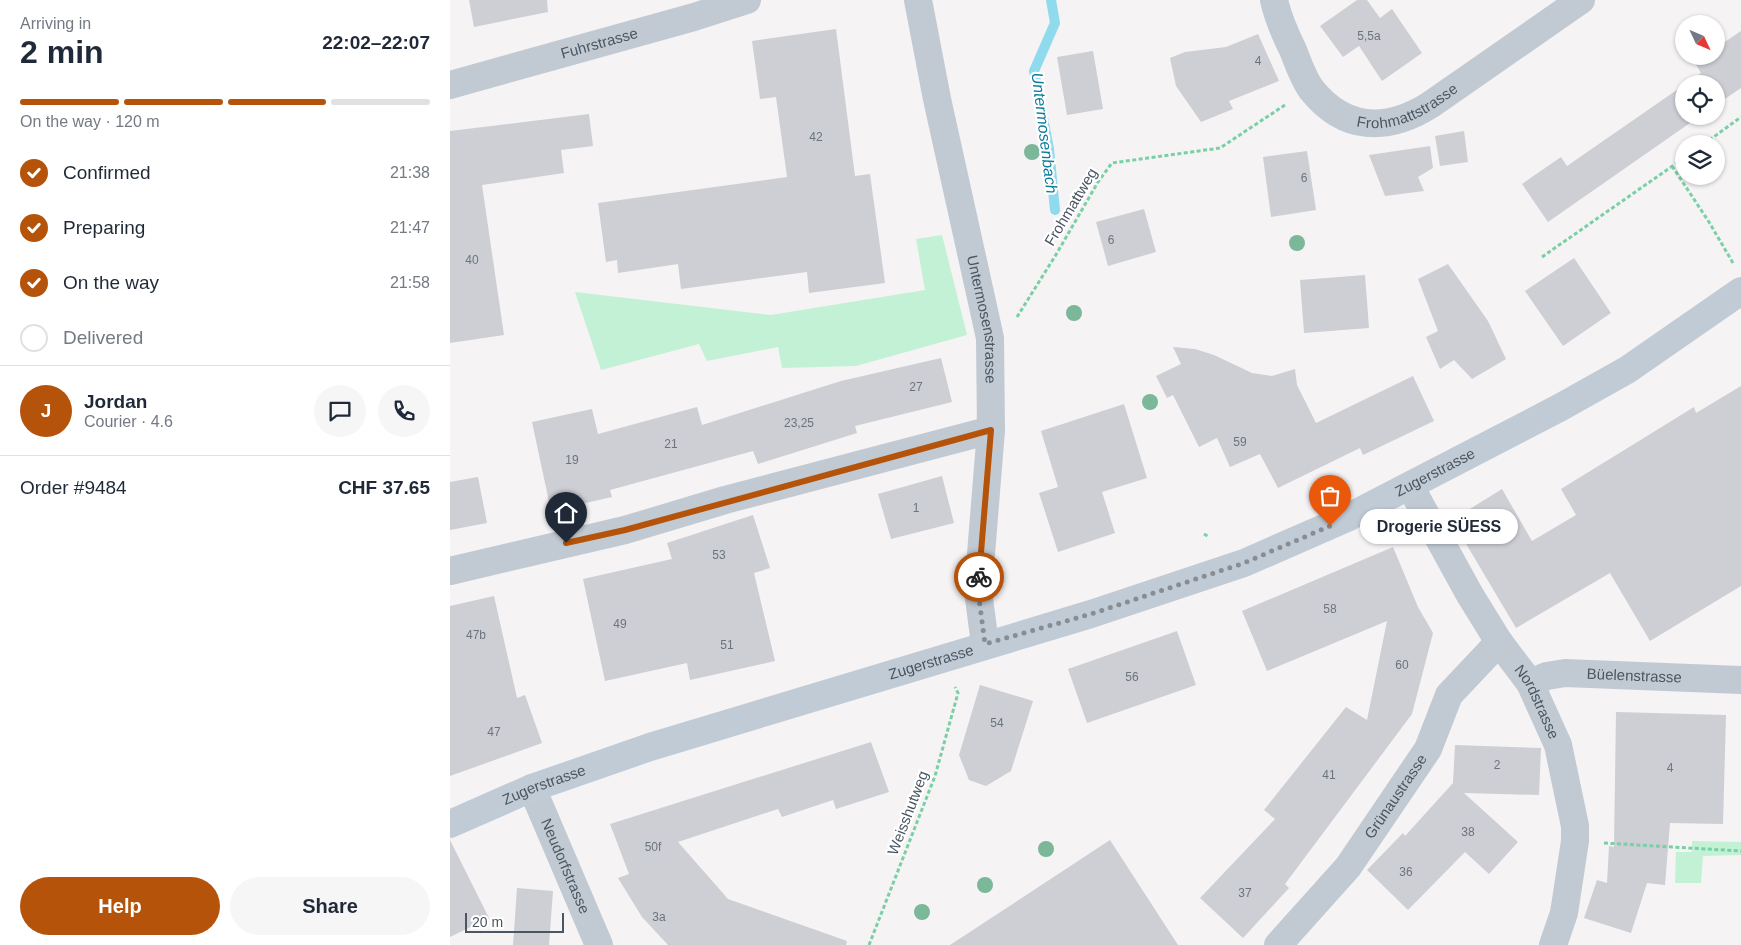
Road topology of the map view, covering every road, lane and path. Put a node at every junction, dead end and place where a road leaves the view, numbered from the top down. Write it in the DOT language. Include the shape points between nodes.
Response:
graph roads {
  1 [pos="747,0"];
  2 [pos="918,0"];
  3 [pos="1274,0"];
  4 [pos="1581,0"];
  5 [pos="450,85"];
  6 [pos="1311,88"];
  7 [pos="1741,117"];
  8 [pos="1716,135"];
  9 [pos="1675,164"];
  10 [pos="1672,166"];
  11 [pos="1542,257"];
  12 [pos="1739,279"];
  13 [pos="990,338"];
  14 [pos="991,430"];
  15 [pos="1330,484"];
  16 [pos="1410,486"];
  17 [pos="1321,490"];
  18 [pos="1204,534"];
  19 [pos="1209,537"];
  20 [pos="450,571"];
  21 [pos="1499,642"];
  22 [pos="985,644"];
  23 [pos="1741,680"];
  24 [pos="1530,684"];
  25 [pos="956,688"];
  26 [pos="532,788"];
  27 [pos="450,824"];
  28 [pos="1575,841"];
  29 [pos="1741,851"];
  30 [pos="599,945"];
  31 [pos="869,945"];
  32 [pos="1278,945"];
  33 [pos="1554,945"];
  1 -- 5 [label="street, Fuhrstrasse"];
  2 -- 13 [label="street, Untermosenstrasse"];
  3 -- 6 [label="street, Frohmattstrasse" via="1278,18"];
  4 -- 6 [label="street, Frohmattstrasse" via="1430,105 1390,124 1368,124 1346,118 1329,107"];
  6 -- 13 [label="path, Frohmattweg" via="1220,148 1112,163 1011,326"];
  7 -- 8 [label="path"];
  9 -- 10 [label="path"];
  10 -- 11 [label="path"];
  10 -- 12 [label="path"];
  12 -- 16 [label="main road, Zugerstrasse" via="1627,370"];
  13 -- 14 [label="street, Untermosenstrasse"];
  14 -- 20 [label="street" via="625,530"];
  14 -- 22 [label="street, Untermosenstrasse" via="978,591"];
  15 -- 17 [label="path"];
  16 -- 21 [label="street, Nordstrasse"];
  16 -- 22 [label="main road, Zugerstrasse" via="1347,518 1244,563 1091,614"];
  18 -- 19 [label="path"];
  21 -- 24 [label="street, Nordstrasse"];
  21 -- 32 [label="street, Grünaustrasse" via="1449,695 1428,749 1348,867"];
  22 -- 26 [label="main road, Zugerstrasse" via="650,747"];
  23 -- 24 [label="street, Büelenstrasse" via="1565,673 1547,676"];
  24 -- 28 [label="street, Nordstrasse" via="1558,744 1575,826"];
  25 -- 31 [label="path, Weisshutweg" via="958,694 935,776"];
  26 -- 27 [label="main road, Zugerstrasse"];
  26 -- 30 [label="street, Neudorfstrasse"];
  28 -- 29 [label="path"];
  28 -- 33 [label="street, Nordstrasse" via="1564,913"];
}
